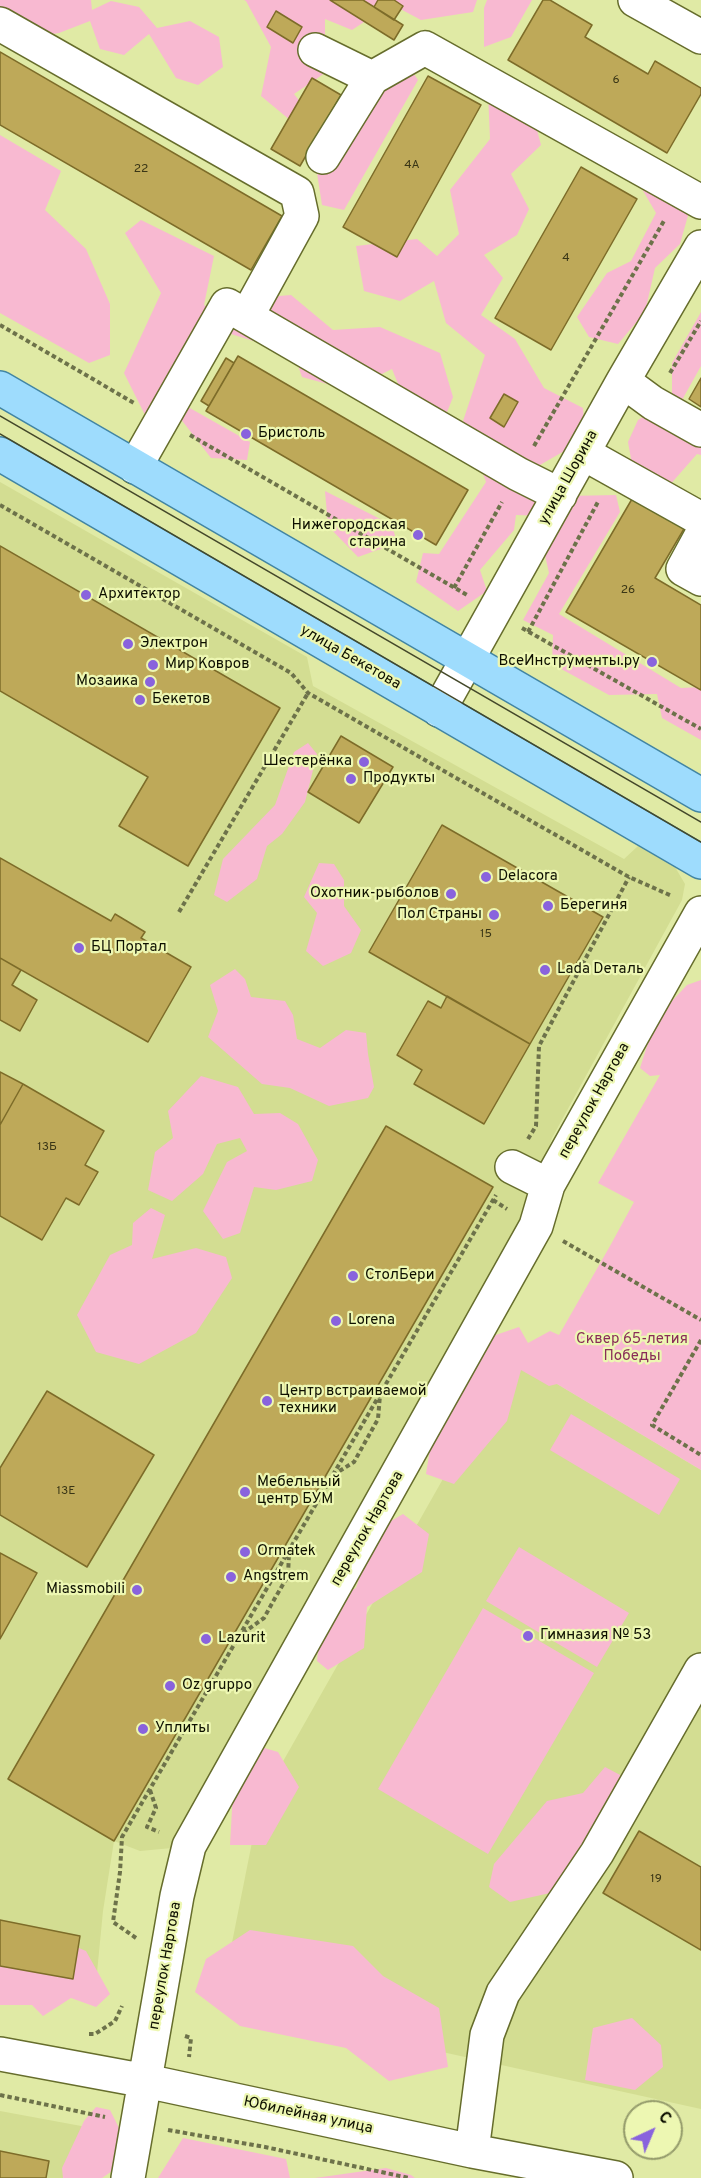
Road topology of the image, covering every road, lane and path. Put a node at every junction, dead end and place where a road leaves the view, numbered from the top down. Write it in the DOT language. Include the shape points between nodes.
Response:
graph roads {
  1 [pos="635,0"];
  2 [pos="0,24"];
  3 [pos="701,37"];
  4 [pos="315,50"];
  5 [pos="372,78"];
  6 [pos="323,157"];
  7 [pos="691,196"];
  8 [pos="701,247"];
  9 [pos="247,316"];
  10 [pos="0,325"];
  11 [pos="623,381"];
  12 [pos="0,388"];
  13 [pos="163,420"];
  14 [pos="701,430"];
  15 [pos="584,453"];
  16 [pos="0,454"];
  17 [pos="135,467"];
  18 [pos="518,474"];
  19 [pos="560,495"];
  20 [pos="0,505"];
  21 [pos="701,519"];
  22 [pos="701,536"];
  23 [pos="701,579"];
  24 [pos="454,588"];
  25 [pos="496,611"];
  26 [pos="468,660"];
  27 [pos="308,693"];
  28 [pos="439,710"];
  29 [pos="701,729"];
  30 [pos="701,795"];
  31 [pos="701,862"];
  32 [pos="630,877"];
  33 [pos="691,907"];
  34 [pos="179,912"];
  35 [pos="512,1167"];
  36 [pos="548,1185"];
  37 [pos="601,1263"];
  38 [pos="701,1320"];
  39 [pos="701,1340"];
  40 [pos="380,1393"];
  41 [pos="701,1455"];
  42 [pos="333,1475"];
  43 [pos="290,1550"];
  44 [pos="240,1635"];
  45 [pos="701,1670"];
  46 [pos="150,1789"];
  47 [pos="147,1827"];
  48 [pos="135,1948"];
  49 [pos="123,2004"];
  50 [pos="115,2021"];
  51 [pos="0,2054"];
  52 [pos="146,2081"];
  53 [pos="0,2095"];
  54 [pos="102,2117"];
  55 [pos="138,2124"];
  56 [pos="472,2151"];
  57 [pos="128,2178"];
  58 [pos="409,2178"];
  59 [pos="616,2178"];
  1 -- 3 [label="street"];
  2 -- 9 [label="street" via="297,193 302,216"];
  4 -- 5 [label="street"];
  5 -- 6 [label="street"];
  5 -- 7 [label="street" via="420,36"];
  7 -- 18 [label="path"];
  8 -- 11 [label="street, улица Шорина"];
  9 -- 13 [label="street" via="227,306"];
  9 -- 18 [label="street"];
  10 -- 13 [label="path"];
  11 -- 14 [label="street" via="652,403"];
  11 -- 15 [label="street, улица Шорина"];
  12 -- 17 [label="main road"];
  13 -- 17 [label="street"];
  13 -- 24 [label="path"];
  15 -- 19 [label="street, улица Шорина"];
  15 -- 21 [label="street"];
  16 -- 28 [label="main road, улица Бекетова"];
  17 -- 26 [label="main road"];
  18 -- 19 [label="street"];
  18 -- 24 [label="path"];
  19 -- 25 [label="street, улица Шорина"];
  20 -- 27 [label="path" via="291,673"];
  22 -- 23 [label="street" via="683,569"];
  24 -- 25 [label="path"];
  25 -- 26 [label="street, улица Шорина"];
  25 -- 29 [label="path"];
  26 -- 28 [label="street, улица Шорина"];
  26 -- 30 [label="main road"];
  27 -- 32 [label="path"];
  27 -- 34 [label="path"];
  28 -- 31 [label="main road, улица Бекетова"];
  32 -- 33 [label="path"];
  32 -- 35 [label="path" via="539,1046 536,1126"];
  33 -- 36 [label="street, переулок Нартова"];
  35 -- 36 [label="street"];
  35 -- 40 [label="path"];
  36 -- 52 [label="street, переулок Нартова" via="536,1226 189,1846"];
  37 -- 38 [label="path"];
  39 -- 41 [label="path" via="652,1425"];
  40 -- 42 [label="path"];
  40 -- 42 [label="path" via="378,1419 354,1462"];
  42 -- 43 [label="path"];
  43 -- 44 [label="path"];
  43 -- 44 [label="path" via="288,1576 270,1608"];
  44 -- 46 [label="path"];
  45 -- 56 [label="street" via="597,1852 503,1993 487,2035"];
  46 -- 47 [label="path" via="156,1808"];
  46 -- 48 [label="path" via="122,1837 113,1922 136,1938"];
  49 -- 50 [label="path"];
  51 -- 52 [label="street, Юбилейная улица"];
  52 -- 55 [label="street, переулок Нартова"];
  52 -- 56 [label="street, Юбилейная улица"];
  53 -- 54 [label="path"];
  55 -- 57 [label="street, переулок Нартова"];
  55 -- 58 [label="path"];
  56 -- 59 [label="street, Юбилейная улица"];
}
